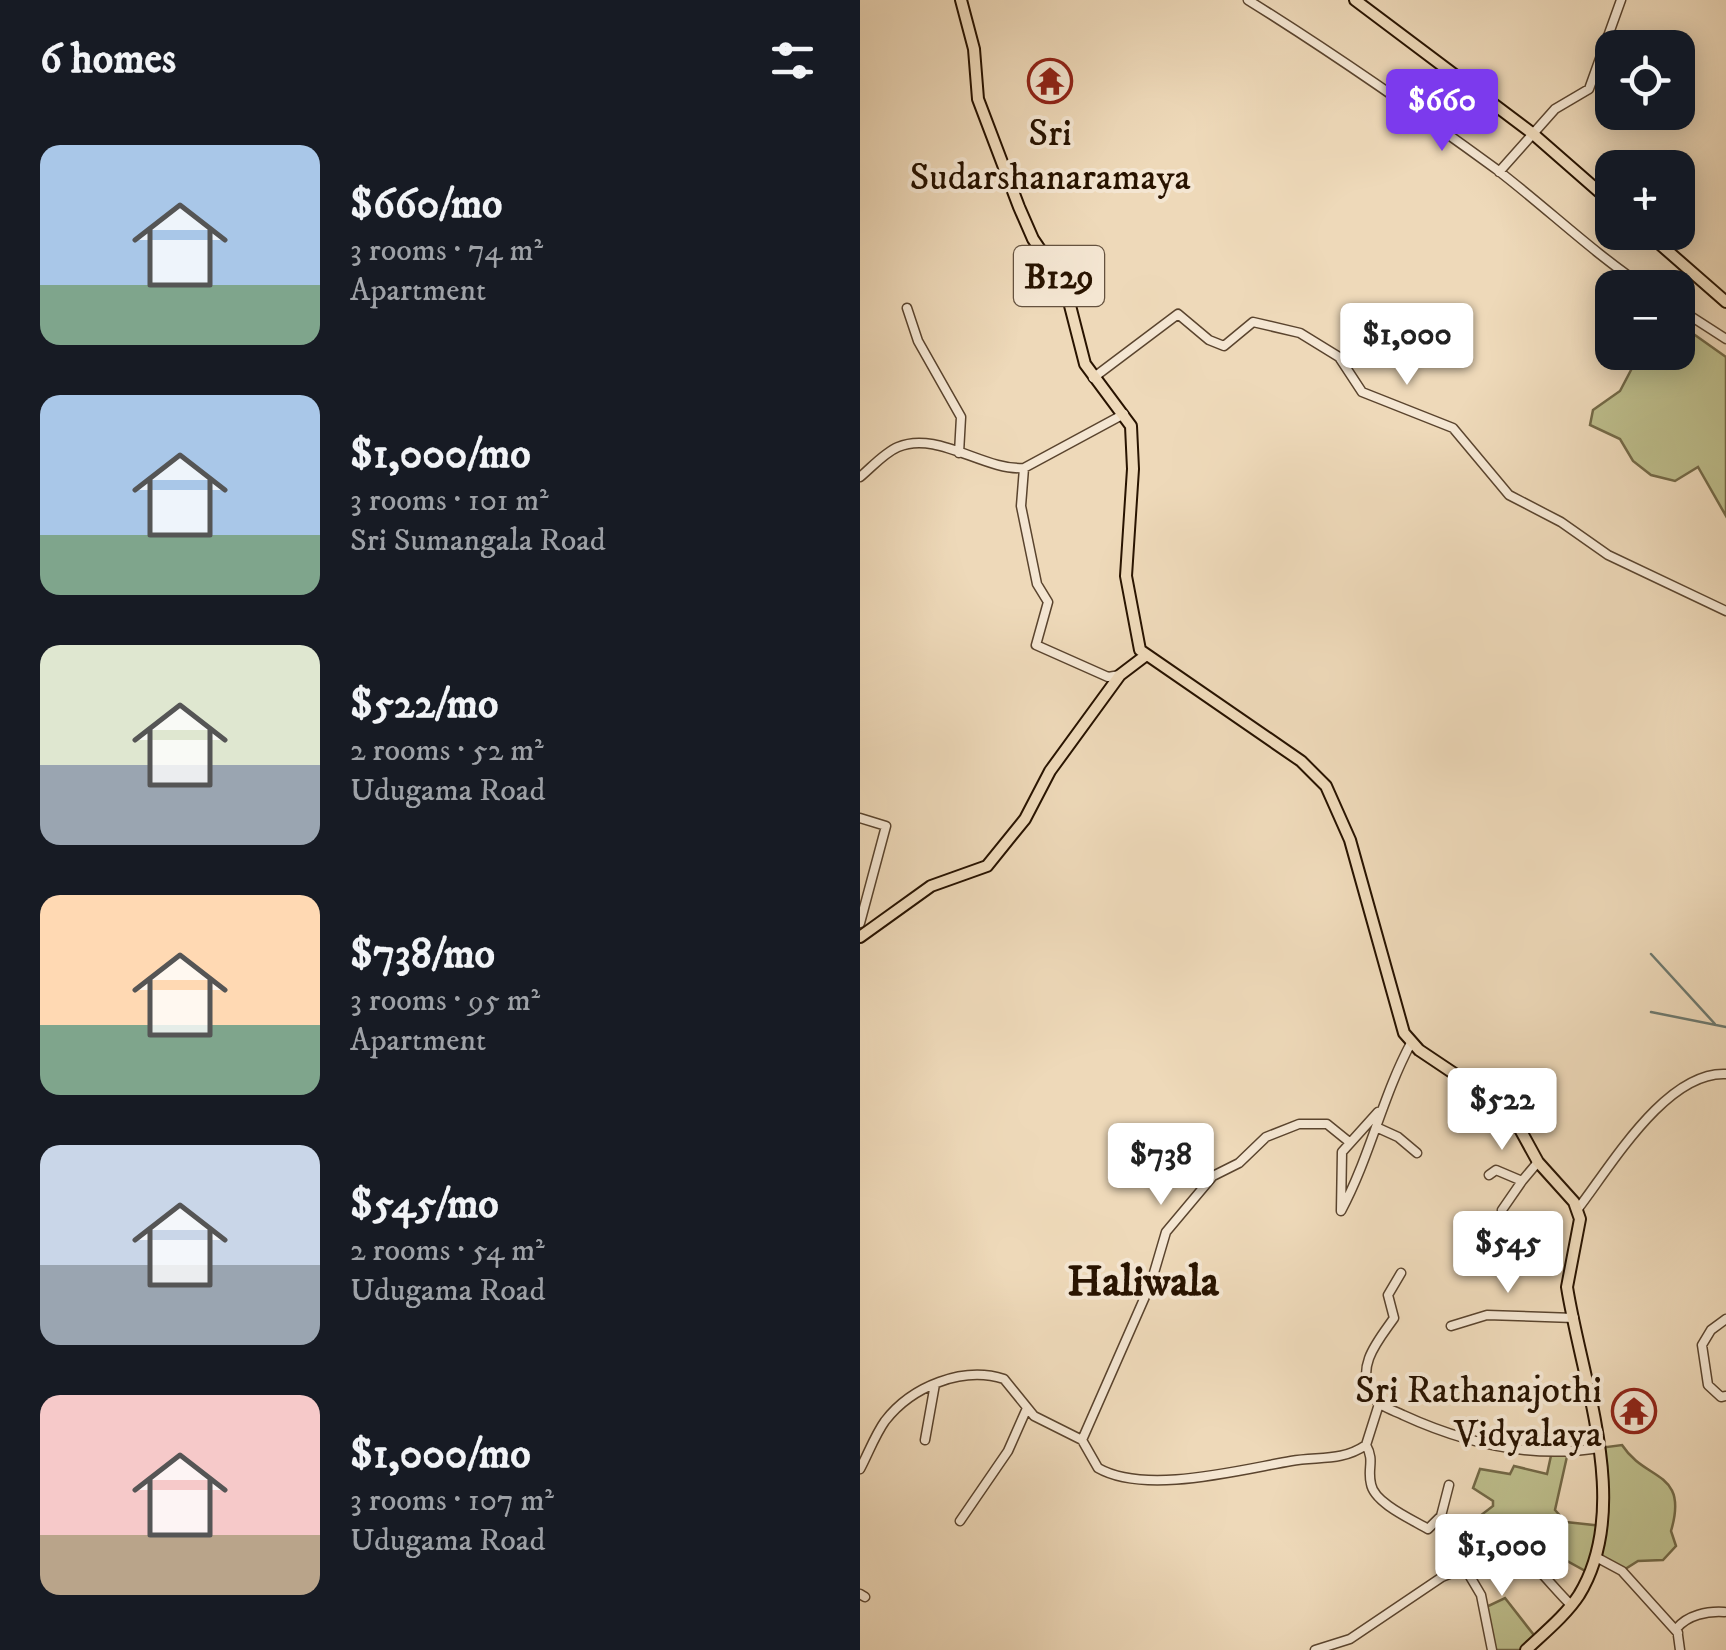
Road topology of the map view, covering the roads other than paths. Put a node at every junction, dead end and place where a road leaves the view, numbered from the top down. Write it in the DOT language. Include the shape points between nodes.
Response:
graph roads {
  1 [pos="961,0"];
  2 [pos="1248,0"];
  3 [pos="1355,0"];
  4 [pos="1621,0"];
  5 [pos="1532,133"];
  6 [pos="1499,172"];
  7 [pos="1595,188"];
  8 [pos="1667,250"];
  9 [pos="1618,270"];
  10 [pos="1726,302"];
  11 [pos="907,308"];
  12 [pos="1695,319"];
  13 [pos="1726,339"];
  14 [pos="1093,378"];
  15 [pos="1124,414"];
  16 [pos="959,453"];
  17 [pos="1024,468"];
  18 [pos="860,477"];
  19 [pos="1726,611"];
  20 [pos="1145,656"];
  21 [pos="1120,675"];
  22 [pos="860,818"];
  23 [pos="860,922"];
  24 [pos="860,937"];
  25 [pos="1411,1043"];
  26 [pos="1726,1074"];
  27 [pos="1378,1112"];
  28 [pos="1376,1127"];
  29 [pos="1348,1141"];
  30 [pos="1417,1154"];
  31 [pos="1538,1162"];
  32 [pos="1489,1176"];
  33 [pos="1522,1181"];
  34 [pos="1502,1210"];
  35 [pos="1578,1210"];
  36 [pos="1400,1273"];
  37 [pos="1574,1318"];
  38 [pos="1726,1319"];
  39 [pos="1451,1326"];
  40 [pos="935,1384"];
  41 [pos="1726,1396"];
  42 [pos="1380,1404"];
  43 [pos="1027,1408"];
  44 [pos="926,1440"];
  45 [pos="1082,1440"];
  46 [pos="1366,1446"];
  47 [pos="1599,1448"];
  48 [pos="860,1470"];
  49 [pos="1449,1485"];
  50 [pos="960,1521"];
  51 [pos="1596,1557"];
  52 [pos="1465,1568"];
  53 [pos="1571,1605"];
  54 [pos="1724,1612"];
  55 [pos="1678,1633"];
  56 [pos="1315,1650"];
  57 [pos="1492,1650"];
  58 [pos="1526,1650"];
  59 [pos="1680,1650"];
  1 -- 14 [label="main road, B129" via="978,99 1033,239 1065,286 1076,342"];
  2 -- 6 [label="street"];
  3 -- 5 [label="main road"];
  4 -- 5 [label="street" via="1588,89"];
  5 -- 6 [label="street"];
  5 -- 7 [label="main road"];
  6 -- 9 [label="street"];
  8 -- 10 [label="main road"];
  11 -- 16 [label="street" via="961,418"];
  12 -- 13 [label="street"];
  14 -- 15 [label="main road, B129"];
  14 -- 19 [label="street" via="1178,314 1224,346 1253,322 1300,333 1339,357 1362,392 1453,428 1509,494 1608,555"];
  15 -- 17 [label="street"];
  15 -- 20 [label="main road" via="1133,442 1126,576"];
  16 -- 17 [label="street"];
  16 -- 18 [label="street" via="902,445"];
  17 -- 21 [label="street" via="1021,506 1037,584 1048,602 1036,644 1108,677"];
  20 -- 21 [label="main road"];
  20 -- 25 [label="main road" via="1300,761 1326,786 1341,812 1398,1018"];
  21 -- 24 [label="main road" via="987,866 931,886"];
  22 -- 23 [label="street" via="886,826"];
  25 -- 27 [label="street"];
  25 -- 31 [label="main road" via="1510,1111"];
  26 -- 35 [label="street" via="1682,1084"];
  27 -- 28 [label="street"];
  27 -- 29 [label="street"];
  28 -- 29 [label="street" via="1341,1211"];
  28 -- 30 [label="street"];
  29 -- 45 [label="street" via="1327,1124 1299,1124 1266,1136 1198,1191 1166,1232 1151,1283"];
  31 -- 33 [label="street"];
  31 -- 35 [label="main road"];
  32 -- 33 [label="street" via="1496,1170"];
  33 -- 34 [label="street"];
  35 -- 37 [label="main road" via="1567,1277"];
  36 -- 42 [label="street" via="1388,1295 1394,1318 1367,1356 1370,1393"];
  37 -- 39 [label="street" via="1487,1315"];
  37 -- 47 [label="main road"];
  38 -- 41 [label="street" via="1702,1345 1708,1385"];
  40 -- 43 [label="street" via="966,1372 1000,1377"];
  40 -- 44 [label="street"];
  40 -- 48 [label="street" via="886,1419"];
  42 -- 46 [label="street"];
  42 -- 47 [label="street" via="1511,1449"];
  43 -- 45 [label="street"];
  43 -- 50 [label="street" via="1008,1450"];
  45 -- 46 [label="street" via="1098,1468 1139,1481 1343,1458"];
  46 -- 49 [label="street" via="1374,1458 1370,1484 1376,1495 1428,1530 1441,1516"];
  47 -- 51 [label="main road" via="1605,1504"];
  51 -- 53 [label="main road"];
  51 -- 55 [label="street" via="1622,1571"];
  52 -- 53 [label="street" via="1464,1542 1482,1536 1516,1547"];
  52 -- 56 [label="street" via="1350,1639"];
  52 -- 57 [label="street" via="1481,1595"];
  53 -- 58 [label="main road"];
  54 -- 55 [label="street" via="1682,1622"];
  55 -- 59 [label="street"];
}
